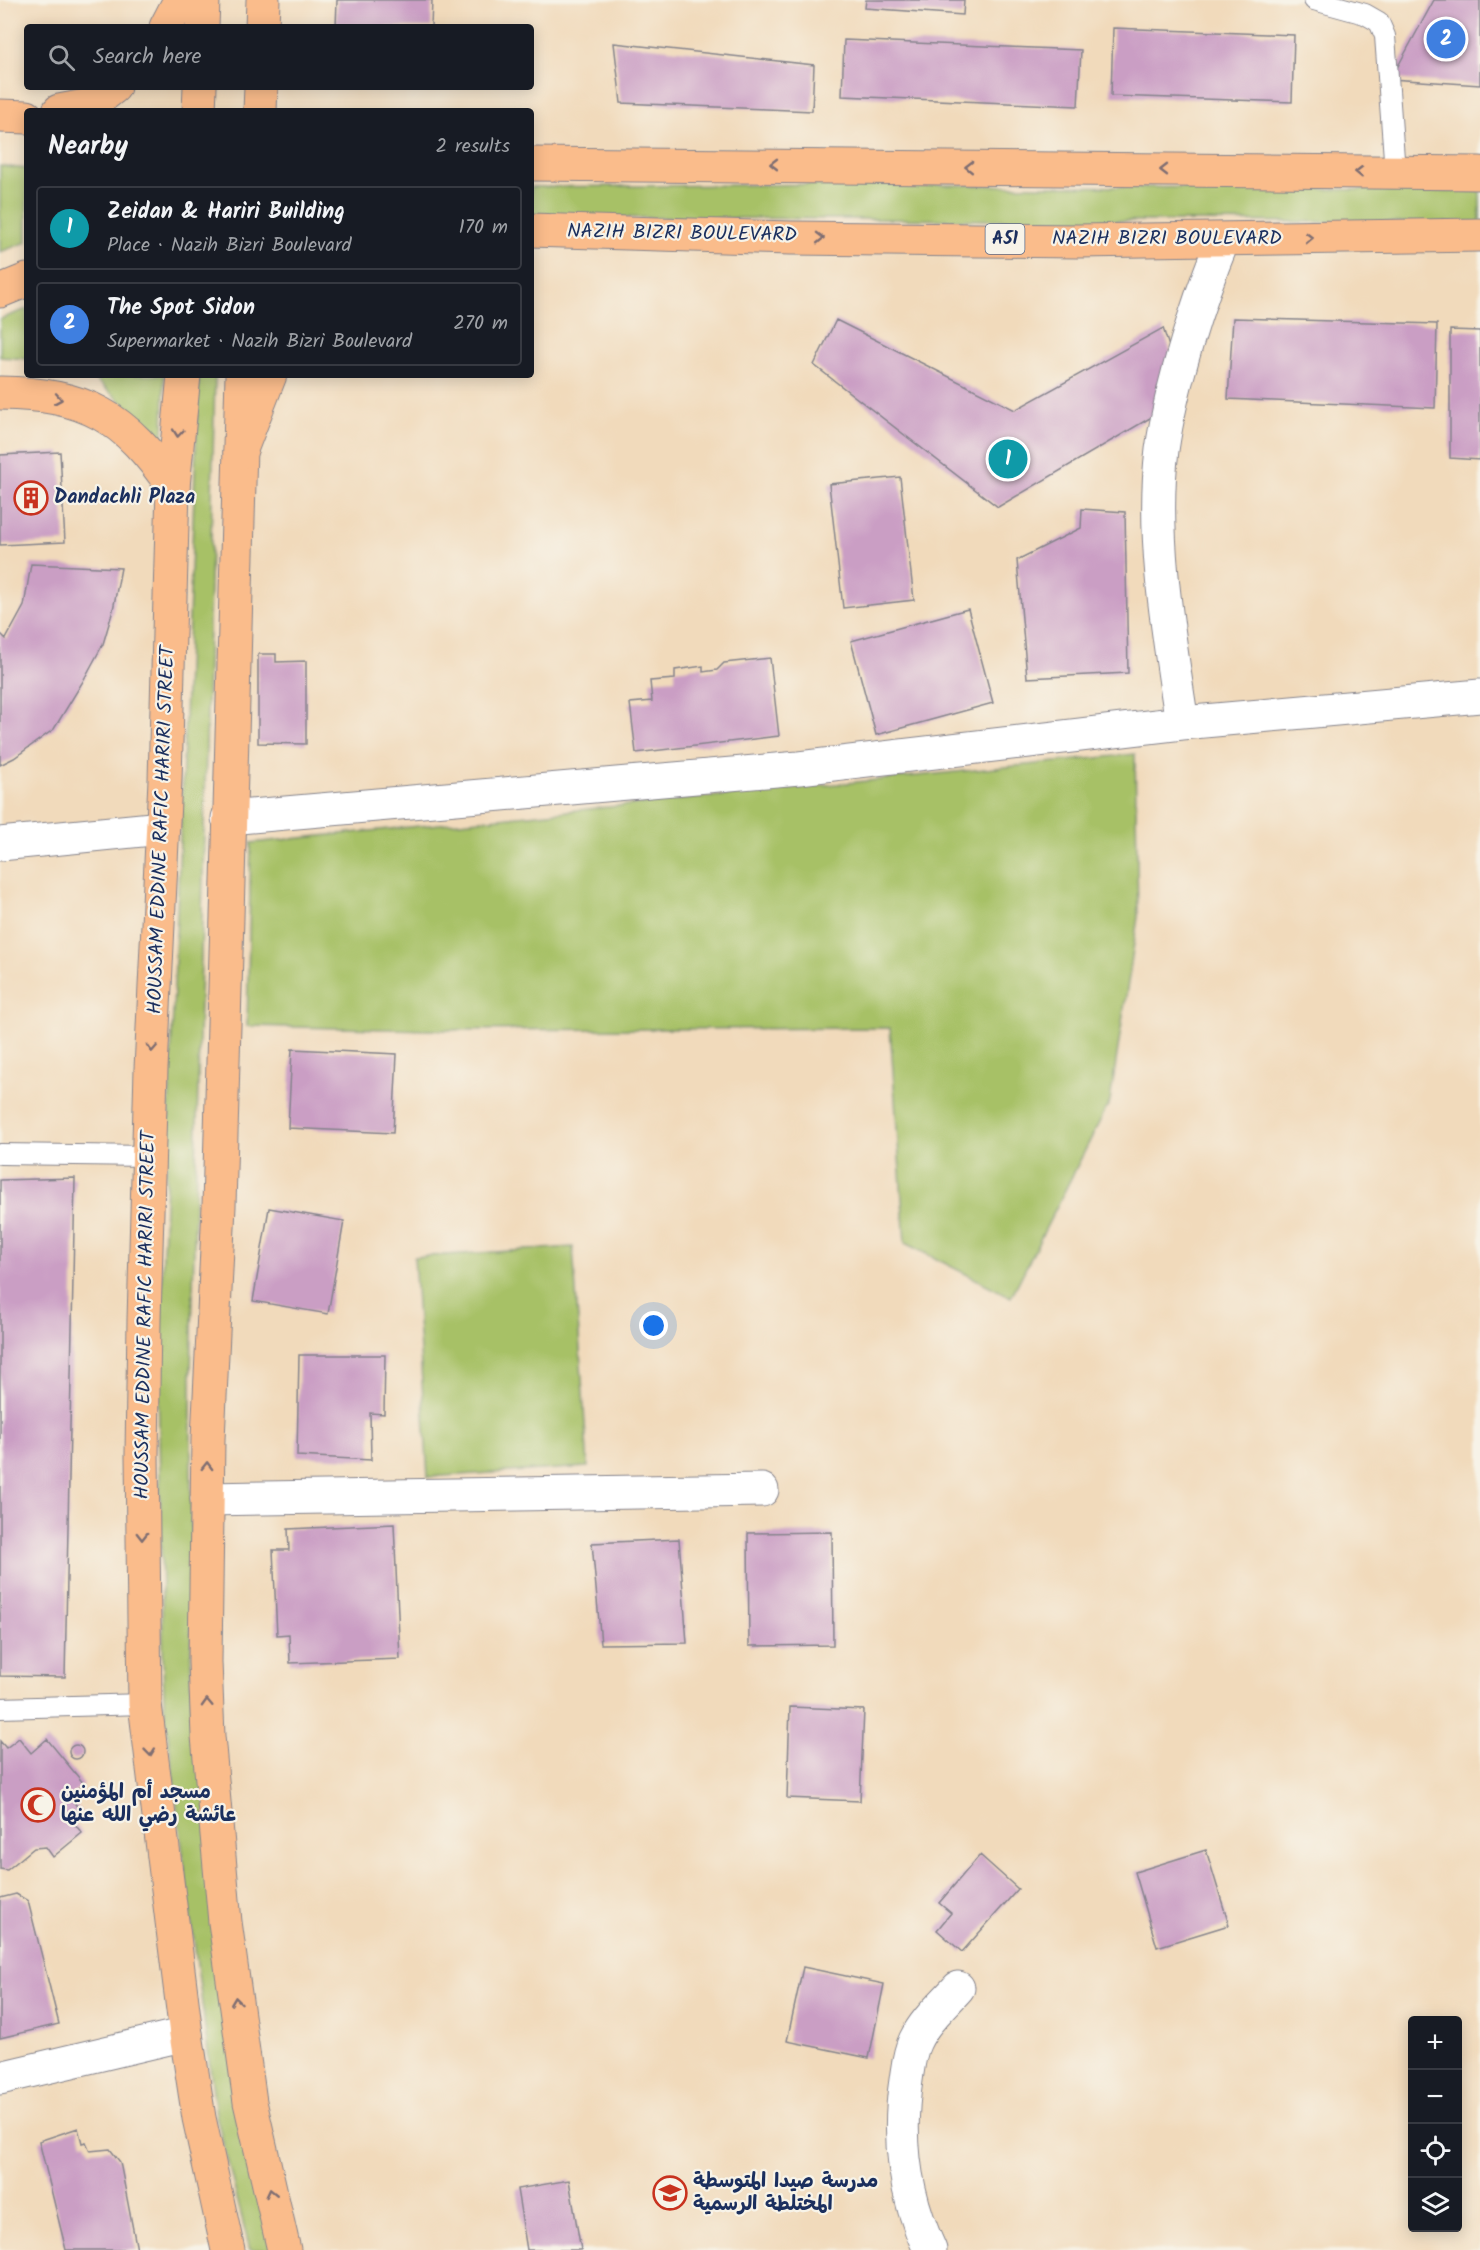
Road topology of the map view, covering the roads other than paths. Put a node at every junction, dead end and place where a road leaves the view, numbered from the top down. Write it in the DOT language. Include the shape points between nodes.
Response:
graph roads {
  1 [pos="180,0"];
  2 [pos="203,0"];
  3 [pos="263,0"];
  4 [pos="1314,0"];
  5 [pos="168,24"];
  6 [pos="202,24"];
  7 [pos="262,24"];
  8 [pos="110,90"];
  9 [pos="200,90"];
  10 [pos="261,90"];
  11 [pos="75,108"];
  12 [pos="199,108"];
  13 [pos="260,108"];
  14 [pos="0,117"];
  15 [pos="24,117"];
  16 [pos="534,164"];
  17 [pos="1395,172"];
  18 [pos="1480,173"];
  19 [pos="534,231"];
  20 [pos="1480,235"];
  21 [pos="1223,240"];
  22 [pos="24,281"];
  23 [pos="0,291"];
  24 [pos="184,378"];
  25 [pos="242,378"];
  26 [pos="269,378"];
  27 [pos="0,393"];
  28 [pos="240,452"];
  29 [pos="173,487"];
  30 [pos="1480,696"];
  31 [pos="1182,723"];
  32 [pos="228,818"];
  33 [pos="162,828"];
  34 [pos="0,844"];
  35 [pos="0,1155"];
  36 [pos="148,1156"];
  37 [pos="762,1490"];
  38 [pos="207,1499"];
  39 [pos="145,1704"];
  40 [pos="0,1708"];
  41 [pos="958,1988"];
  42 [pos="186,2034"];
  43 [pos="0,2078"];
  44 [pos="228,2250"];
  45 [pos="284,2250"];
  46 [pos="930,2250"];
  1 -- 5 [label="main road"];
  2 -- 6 [label="main road"];
  3 -- 7 [label="main road"];
  4 -- 17 [label="lane" via="1365,14 1379,22 1385,36"];
  8 -- 11 [label="main road" via="91,105"];
  9 -- 12 [label="main road"];
  10 -- 13 [label="main road"];
  14 -- 15 [label="main road"];
  17 -- 16 [label="main road, one-way"];
  17 -- 18 [label="main road"];
  19 -- 21 [label="main road, NAZIH BIZRI BOULEVARD / A51, one-way" via="791,238"];
  21 -- 20 [label="main road, NAZIH BIZRI BOULEVARD / A51, one-way"];
  21 -- 31 [label="street" via="1192,329 1162,450 1162,562"];
  22 -- 23 [label="main road"];
  24 -- 29 [label="main road, HOUSSAM EDDINE RAFIC HARIRI STREET, one-way"];
  25 -- 28 [label="main road"];
  26 -- 28 [label="main road"];
  27 -- 29 [label="main road, one-way" via="67,400 98,410 152,455"];
  28 -- 32 [label="main road"];
  29 -- 33 [label="main road, HOUSSAM EDDINE RAFIC HARIRI STREET"];
  30 -- 31 [label="street"];
  31 -- 32 [label="street" via="799,768"];
  38 -- 32 [label="main road, one-way"];
  33 -- 34 [label="street"];
  33 -- 36 [label="main road, HOUSSAM EDDINE RAFIC HARIRI STREET, one-way"];
  35 -- 36 [label="lane"];
  36 -- 39 [label="main road, HOUSSAM EDDINE RAFIC HARIRI STREET, one-way" via="142,1455"];
  37 -- 38 [label="street"];
  45 -- 38 [label="main road, one-way" via="250,2102 225,1922 208,1725"];
  39 -- 40 [label="lane"];
  39 -- 42 [label="main road, HOUSSAM EDDINE RAFIC HARIRI STREET, one-way"];
  41 -- 46 [label="street" via="916,2039 904,2096 906,2174"];
  42 -- 43 [label="street"];
  42 -- 44 [label="main road, HOUSSAM EDDINE RAFIC HARIRI STREET" via="199,2118"];
}
